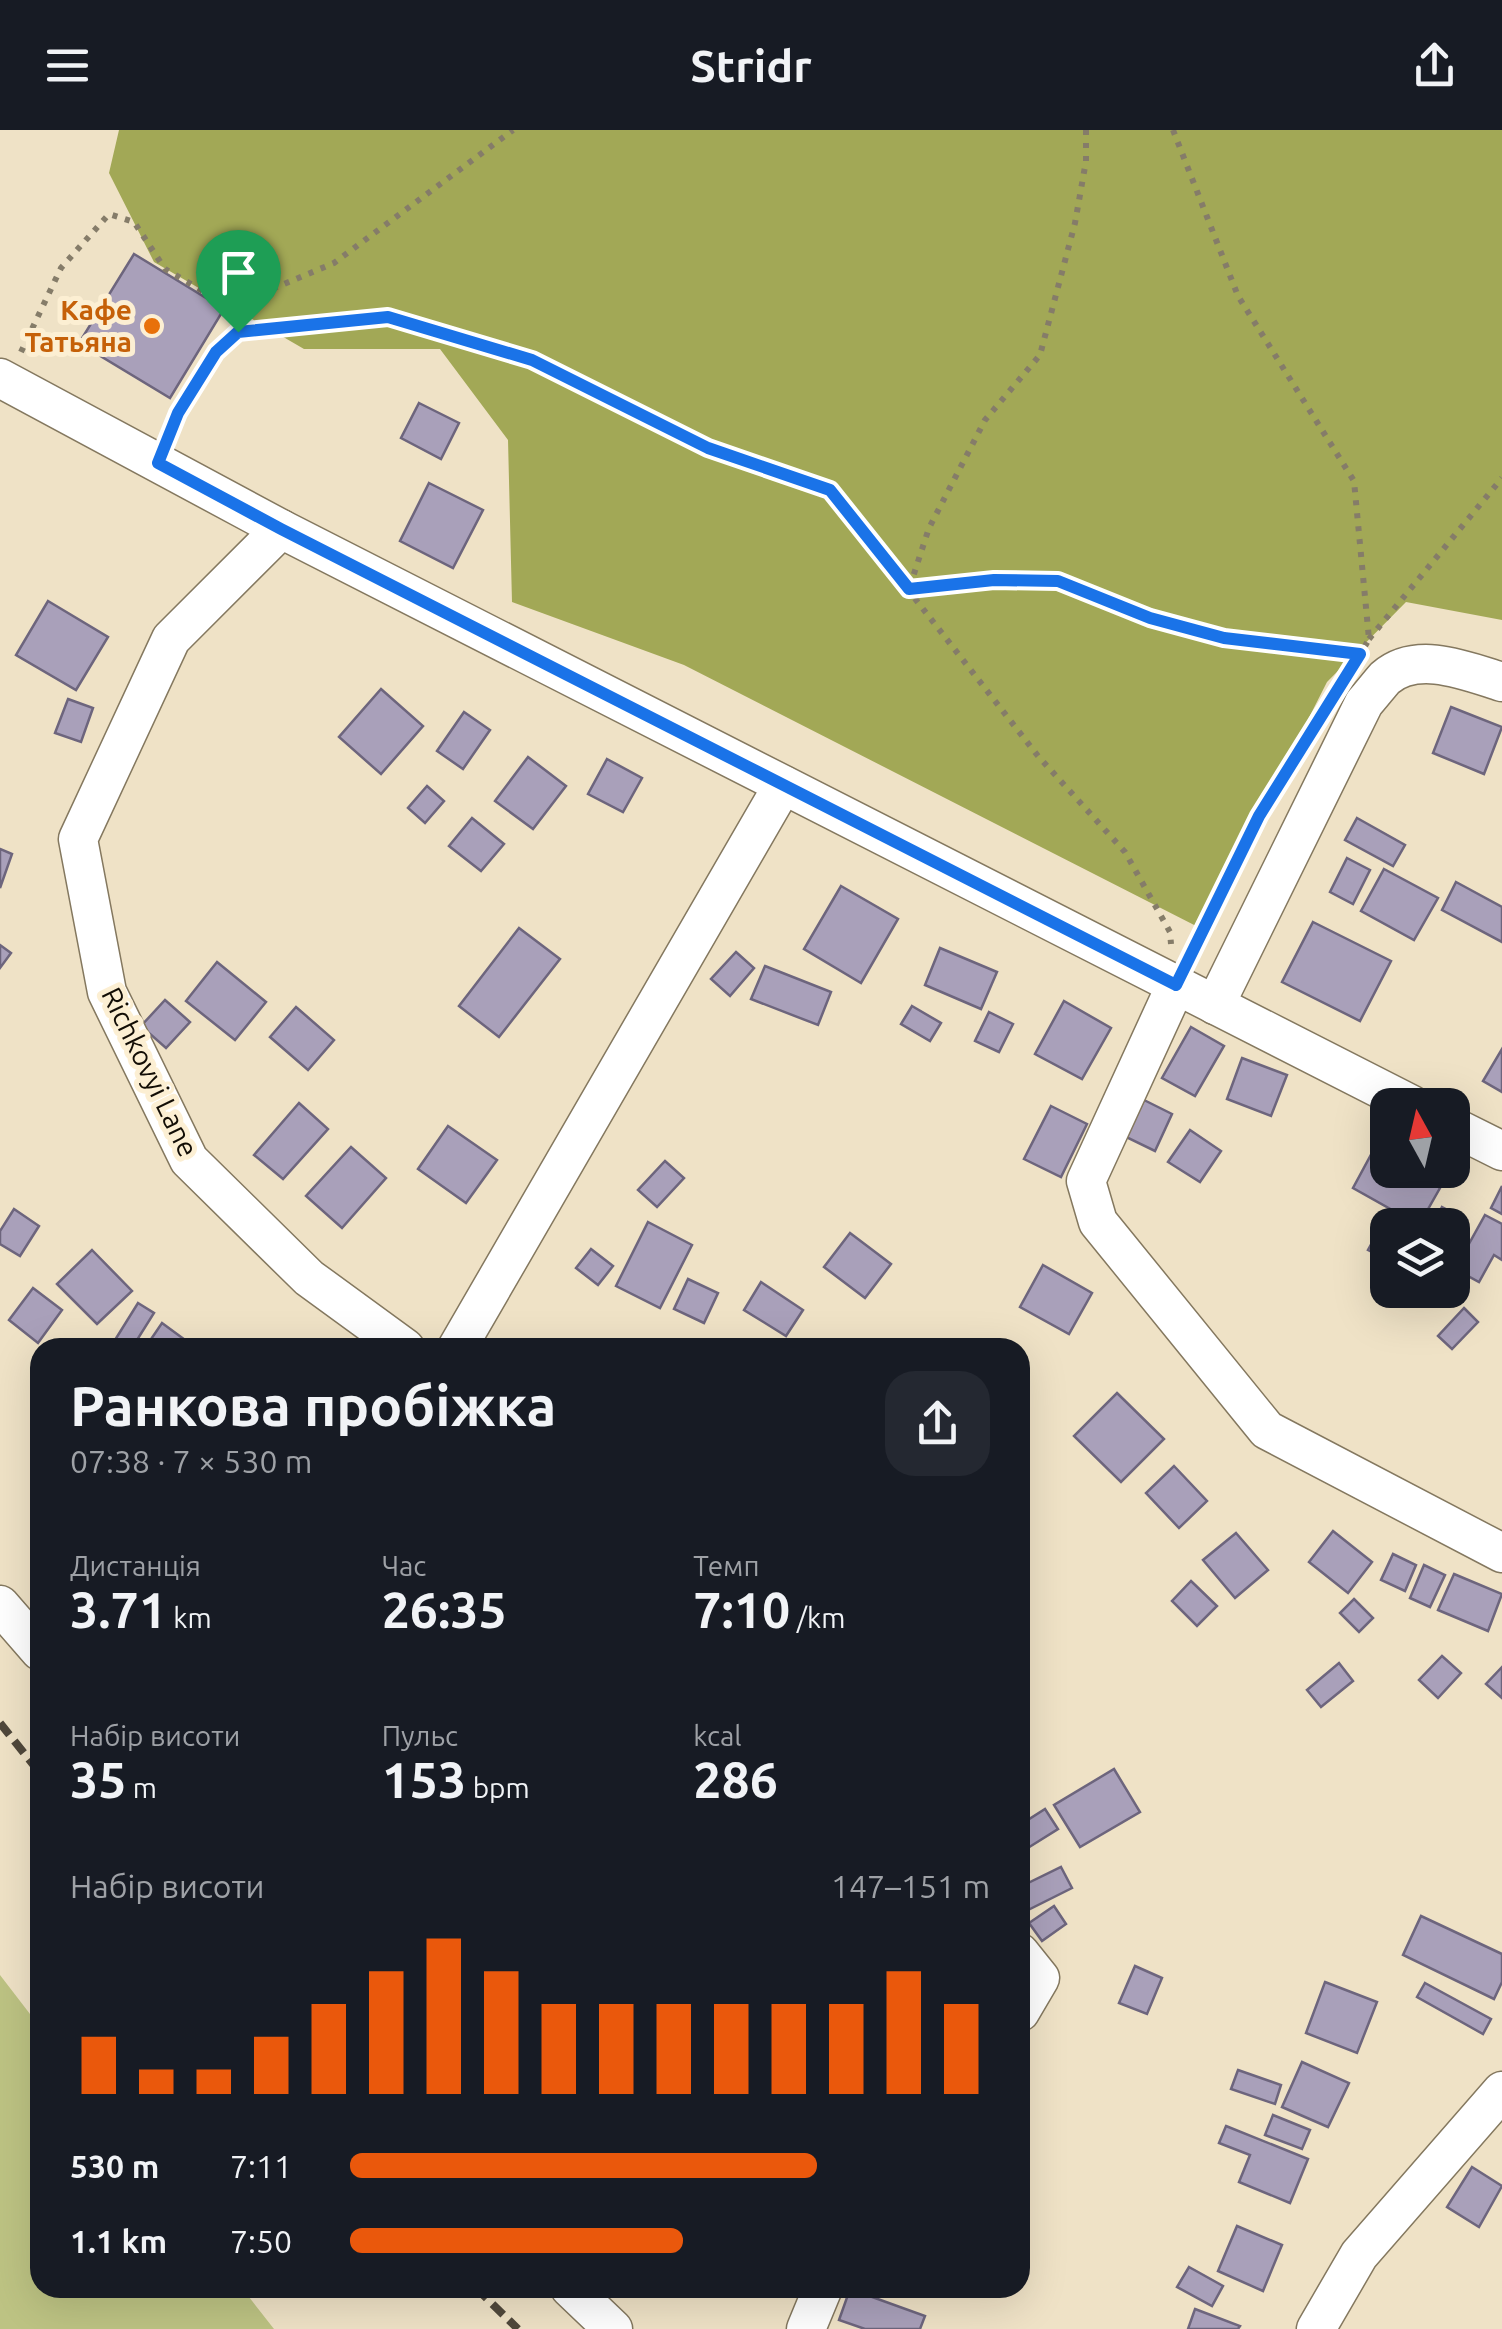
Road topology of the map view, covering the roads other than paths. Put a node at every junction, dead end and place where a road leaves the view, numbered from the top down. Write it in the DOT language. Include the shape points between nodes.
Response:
graph roads {
  1 [pos="3,380"];
  2 [pos="281,529"];
  3 [pos="1502,682"];
  4 [pos="783,785"];
  5 [pos="1176,985"];
  6 [pos="1216,1005"];
  7 [pos="1379,1088"];
  8 [pos="1470,1135"];
  9 [pos="1502,1151"];
  10 [pos="391,1338"];
  11 [pos="463,1338"];
  12 [pos="1502,1553"];
  13 [pos="0,1606"];
  14 [pos="30,1639"];
  15 [pos="1030,1966"];
  16 [pos="1030,1995"];
  17 [pos="1502,2091"];
  18 [pos="580,2298"];
  19 [pos="820,2298"];
  20 [pos="613,2329"];
  21 [pos="806,2329"];
  22 [pos="1316,2329"];
  1 -- 2 [label="street"];
  2 -- 4 [label="street"];
  2 -- 10 [label="street, Richkovyi Lane" via="171,639 78,840 107,992 189,1160 309,1278"];
  3 -- 6 [label="street" via="1445,664 1414,666 1388,676 1364,703"];
  4 -- 5 [label="street"];
  4 -- 11 [label="street"];
  5 -- 6 [label="street"];
  5 -- 12 [label="street" via="1086,1180 1098,1222 1267,1430"];
  6 -- 7 [label="street"];
  8 -- 9 [label="street"];
  13 -- 14 [label="street"];
  15 -- 16 [label="street" via="1040,1978"];
  17 -- 22 [label="street" via="1358,2254"];
  18 -- 20 [label="street"];
  19 -- 21 [label="street"];
}
